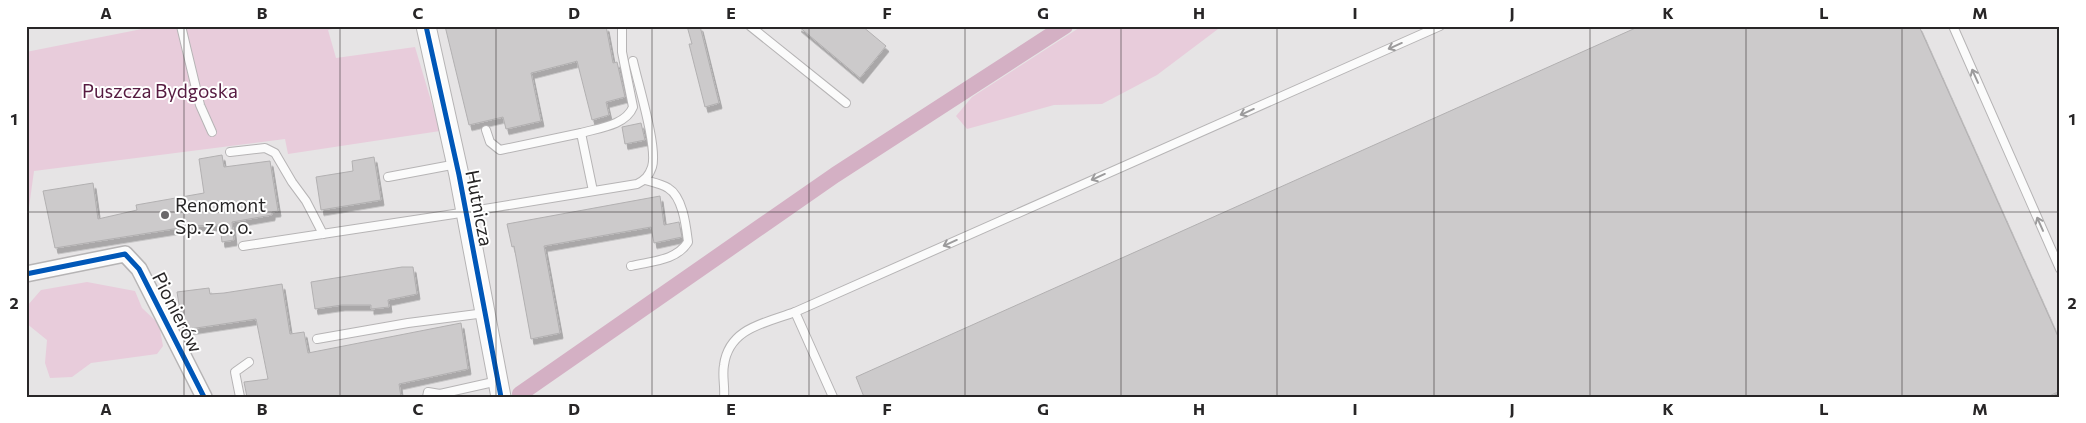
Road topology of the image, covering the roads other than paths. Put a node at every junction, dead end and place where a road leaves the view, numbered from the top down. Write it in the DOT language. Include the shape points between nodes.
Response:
graph roads {
  1 [pos="180,26"];
  2 [pos="426,26"];
  3 [pos="622,26"];
  4 [pos="750,26"];
  5 [pos="1440,26"];
  6 [pos="1953,26"];
  7 [pos="633,61"];
  8 [pos="846,103"];
  9 [pos="486,130"];
  10 [pos="212,132"];
  11 [pos="581,133"];
  12 [pos="230,152"];
  13 [pos="457,164"];
  14 [pos="388,177"];
  15 [pos="645,180"];
  16 [pos="593,191"];
  17 [pos="466,212"];
  18 [pos="323,234"];
  19 [pos="243,246"];
  20 [pos="631,266"];
  21 [pos="2060,269"];
  22 [pos="26,274"];
  23 [pos="795,312"];
  24 [pos="485,313"];
  25 [pos="317,339"];
  26 [pos="248,362"];
  27 [pos="499,389"];
  28 [pos="724,393"];
  29 [pos="204,397"];
  30 [pos="240,397"];
  31 [pos="427,397"];
  32 [pos="731,397"];
  33 [pos="833,397"];
  1 -- 10 [label="lane" via="200,105"];
  2 -- 13 [label="street, Hutnicza"];
  3 -- 11 [label="lane" via="622,52 633,107 624,120"];
  4 -- 8 [label="lane"];
  5 -- 23 [label="lane, one-way"];
  21 -- 6 [label="lane, one-way"];
  7 -- 15 [label="lane" via="653,150 652,167"];
  9 -- 11 [label="lane" via="490,142 500,150"];
  11 -- 16 [label="lane"];
  12 -- 18 [label="lane" via="265,148 275,153"];
  13 -- 14 [label="lane"];
  13 -- 17 [label="street, Hutnicza"];
  15 -- 16 [label="lane"];
  15 -- 20 [label="lane" via="675,194 688,242 673,256"];
  16 -- 17 [label="lane"];
  17 -- 18 [label="lane"];
  17 -- 24 [label="street, Hutnicza"];
  18 -- 19 [label="lane"];
  22 -- 29 [label="street, Pionierów" via="124,254 139,270"];
  23 -- 28 [label="lane" via="750,328 731,342 724,365"];
  23 -- 33 [label="lane"];
  24 -- 25 [label="lane"];
  24 -- 27 [label="street, Hutnicza"];
  26 -- 30 [label="lane" via="236,372"];
  27 -- 31 [label="lane" via="440,394 428,392"];
  28 -- 32 [label="lane"];
}
